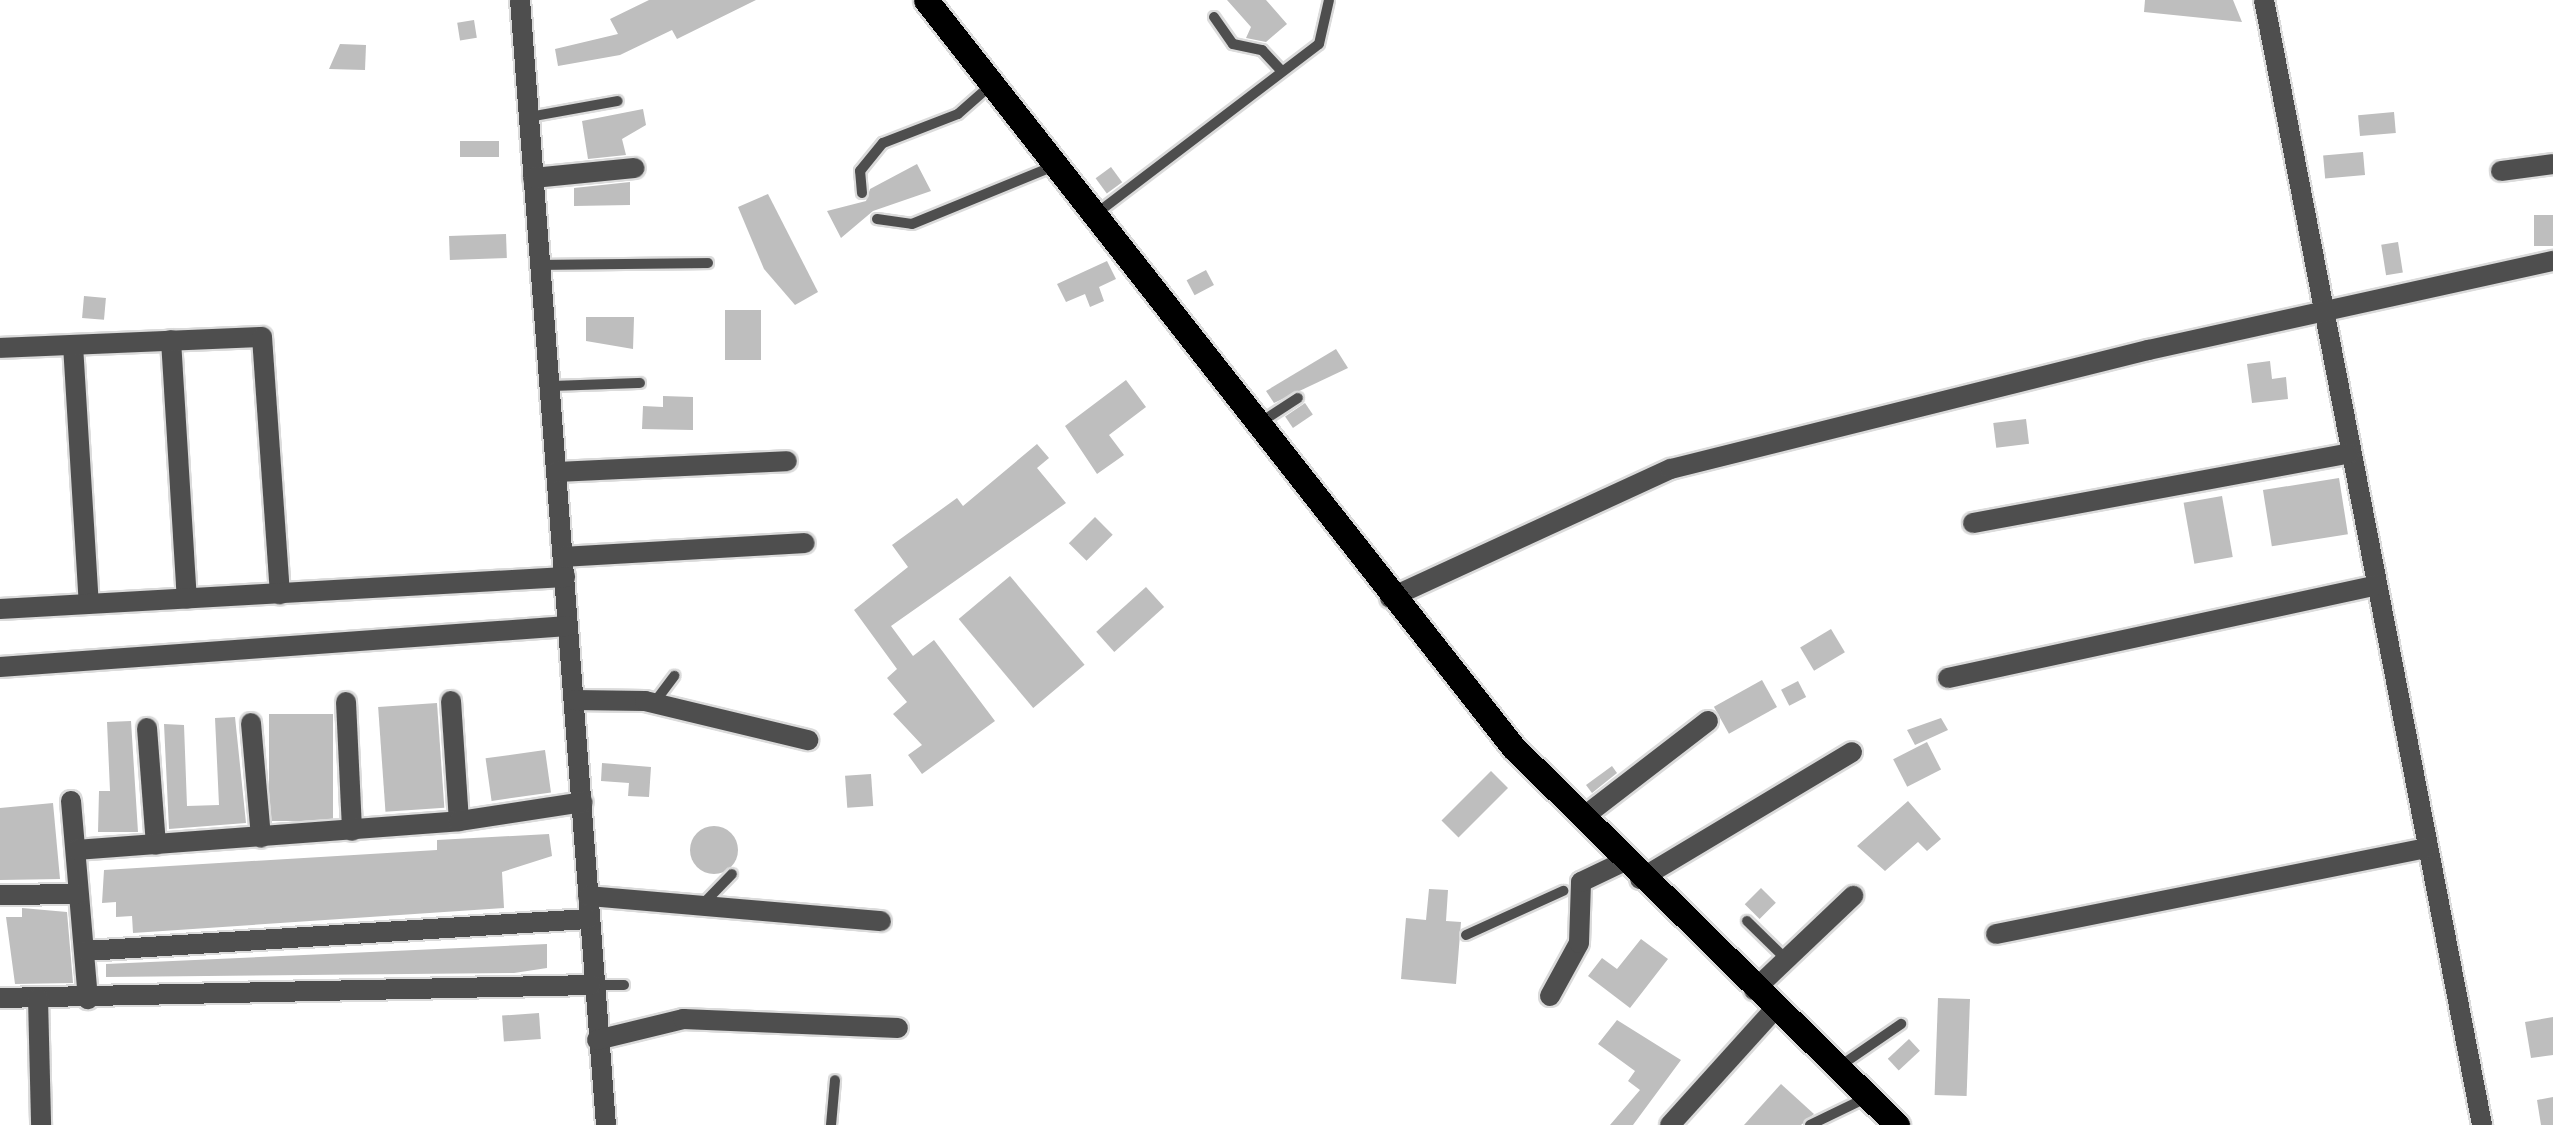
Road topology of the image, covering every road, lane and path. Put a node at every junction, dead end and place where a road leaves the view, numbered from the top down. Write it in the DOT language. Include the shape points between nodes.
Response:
graph roads {
  1 [pos="520,0"];
  2 [pos="1329,0"];
  3 [pos="2264,0"];
  4 [pos="936,3"];
  5 [pos="1214,17"];
  6 [pos="1280,68"];
  7 [pos="992,84"];
  8 [pos="618,101"];
  9 [pos="528,117"];
  10 [pos="2553,164"];
  11 [pos="1055,166"];
  12 [pos="635,168"];
  13 [pos="2501,171"];
  14 [pos="533,178"];
  15 [pos="862,193"];
  16 [pos="1092,217"];
  17 [pos="877,218"];
  18 [pos="708,262"];
  19 [pos="2553,262"];
  20 [pos="540,265"];
  21 [pos="2322,311"];
  22 [pos="171,340"];
  23 [pos="73,346"];
  24 [pos="0,348"];
  25 [pos="640,383"];
  26 [pos="549,386"];
  27 [pos="1298,398"];
  28 [pos="1256,425"];
  29 [pos="2349,453"];
  30 [pos="787,461"];
  31 [pos="556,472"];
  32 [pos="1973,522"];
  33 [pos="806,543"];
  34 [pos="564,567"];
  35 [pos="2375,586"];
  36 [pos="280,594"];
  37 [pos="1390,598"];
  38 [pos="187,599"];
  39 [pos="89,604"];
  40 [pos="0,609"];
  41 [pos="568,626"];
  42 [pos="0,667"];
  43 [pos="674,676"];
  44 [pos="1948,678"];
  45 [pos="575,700"];
  46 [pos="451,701"];
  47 [pos="346,702"];
  48 [pos="654,703"];
  49 [pos="1708,721"];
  50 [pos="252,723"];
  51 [pos="148,728"];
  52 [pos="808,740"];
  53 [pos="1852,752"];
  54 [pos="71,802"];
  55 [pos="583,802"];
  56 [pos="1582,818"];
  57 [pos="459,821"];
  58 [pos="352,831"];
  59 [pos="261,838"];
  60 [pos="156,844"];
  61 [pos="2425,848"];
  62 [pos="76,850"];
  63 [pos="1632,870"];
  64 [pos="732,874"];
  65 [pos="1571,887"];
  66 [pos="78,894"];
  67 [pos="0,895"];
  68 [pos="588,896"];
  69 [pos="1853,896"];
  70 [pos="702,906"];
  71 [pos="588,919"];
  72 [pos="881,921"];
  73 [pos="1748,921"];
  74 [pos="1996,934"];
  75 [pos="1466,935"];
  76 [pos="86,951"];
  77 [pos="1786,960"];
  78 [pos="624,985"];
  79 [pos="591,986"];
  80 [pos="1754,990"];
  81 [pos="1550,996"];
  82 [pos="0,998"];
  83 [pos="38,998"];
  84 [pos="88,998"];
  85 [pos="1774,1010"];
  86 [pos="1901,1024"];
  87 [pos="898,1028"];
  88 [pos="598,1040"];
  89 [pos="1836,1068"];
  90 [pos="834,1080"];
  91 [pos="1867,1097"];
  92 [pos="1890,1123"];
  93 [pos="41,1125"];
  94 [pos="606,1125"];
  95 [pos="831,1125"];
  96 [pos="1670,1125"];
  97 [pos="1810,1125"];
  98 [pos="2482,1125"];
  1 -- 9 [label="street"];
  2 -- 6 [label="lane" via="1319,44"];
  3 -- 21 [label="street"];
  4 -- 7 [label="main road"];
  5 -- 6 [label="lane" via="1233,44 1262,50"];
  6 -- 16 [label="lane"];
  7 -- 11 [label="main road"];
  7 -- 15 [label="lane" via="958,114 882,143 860,171"];
  8 -- 9 [label="lane"];
  9 -- 14 [label="street"];
  10 -- 13 [label="street"];
  11 -- 16 [label="main road"];
  11 -- 17 [label="lane" via="912,224"];
  12 -- 14 [label="street"];
  14 -- 20 [label="street"];
  16 -- 28 [label="main road"];
  18 -- 20 [label="lane"];
  19 -- 21 [label="street"];
  20 -- 26 [label="street"];
  21 -- 29 [label="street"];
  21 -- 37 [label="street" via="1671,470"];
  22 -- 23 [label="street"];
  22 -- 36 [label="street" via="262,337"];
  22 -- 38 [label="street"];
  23 -- 24 [label="street"];
  23 -- 39 [label="street"];
  25 -- 26 [label="lane"];
  26 -- 31 [label="street"];
  27 -- 28 [label="lane"];
  28 -- 37 [label="main road"];
  29 -- 32 [label="street"];
  29 -- 35 [label="street"];
  30 -- 31 [label="street"];
  31 -- 34 [label="street"];
  33 -- 34 [label="street"];
  34 -- 36 [label="street"];
  34 -- 41 [label="street"];
  35 -- 44 [label="street"];
  35 -- 61 [label="street"];
  36 -- 38 [label="street"];
  37 -- 56 [label="main road"];
  38 -- 39 [label="street"];
  39 -- 40 [label="street"];
  41 -- 42 [label="street"];
  41 -- 45 [label="street"];
  43 -- 48 [label="lane"];
  45 -- 48 [label="street"];
  45 -- 55 [label="street"];
  46 -- 57 [label="street"];
  47 -- 58 [label="street"];
  48 -- 52 [label="street"];
  49 -- 56 [label="street"];
  50 -- 59 [label="street"];
  51 -- 60 [label="street"];
  53 -- 63 [label="street"];
  54 -- 62 [label="street"];
  55 -- 57 [label="street"];
  55 -- 68 [label="street"];
  56 -- 63 [label="main road"];
  57 -- 58 [label="street"];
  58 -- 59 [label="street"];
  59 -- 60 [label="street"];
  60 -- 62 [label="street"];
  61 -- 74 [label="street"];
  61 -- 98 [label="street"];
  62 -- 66 [label="street"];
  63 -- 65 [label="street"];
  63 -- 80 [label="main road"];
  64 -- 70 [label="lane"];
  65 -- 75 [label="lane"];
  65 -- 81 [label="street" via="1579,943"];
  66 -- 67 [label="street"];
  66 -- 76 [label="street"];
  68 -- 70 [label="street"];
  68 -- 71 [label="street"];
  69 -- 77 [label="street"];
  70 -- 72 [label="street"];
  71 -- 76 [label="street"];
  71 -- 79 [label="street"];
  73 -- 77 [label="lane"];
  76 -- 84 [label="street"];
  77 -- 80 [label="street"];
  78 -- 79 [label="lane"];
  79 -- 84 [label="street"];
  79 -- 88 [label="street"];
  80 -- 85 [label="main road"];
  82 -- 83 [label="street"];
  83 -- 84 [label="street"];
  83 -- 93 [label="street"];
  85 -- 89 [label="main road"];
  85 -- 96 [label="street"];
  86 -- 89 [label="lane"];
  87 -- 88 [label="street" via="684,1018 654,1033"];
  88 -- 94 [label="street"];
  89 -- 91 [label="main road"];
  90 -- 95 [label="lane"];
  91 -- 92 [label="main road"];
  91 -- 97 [label="lane"];
}
